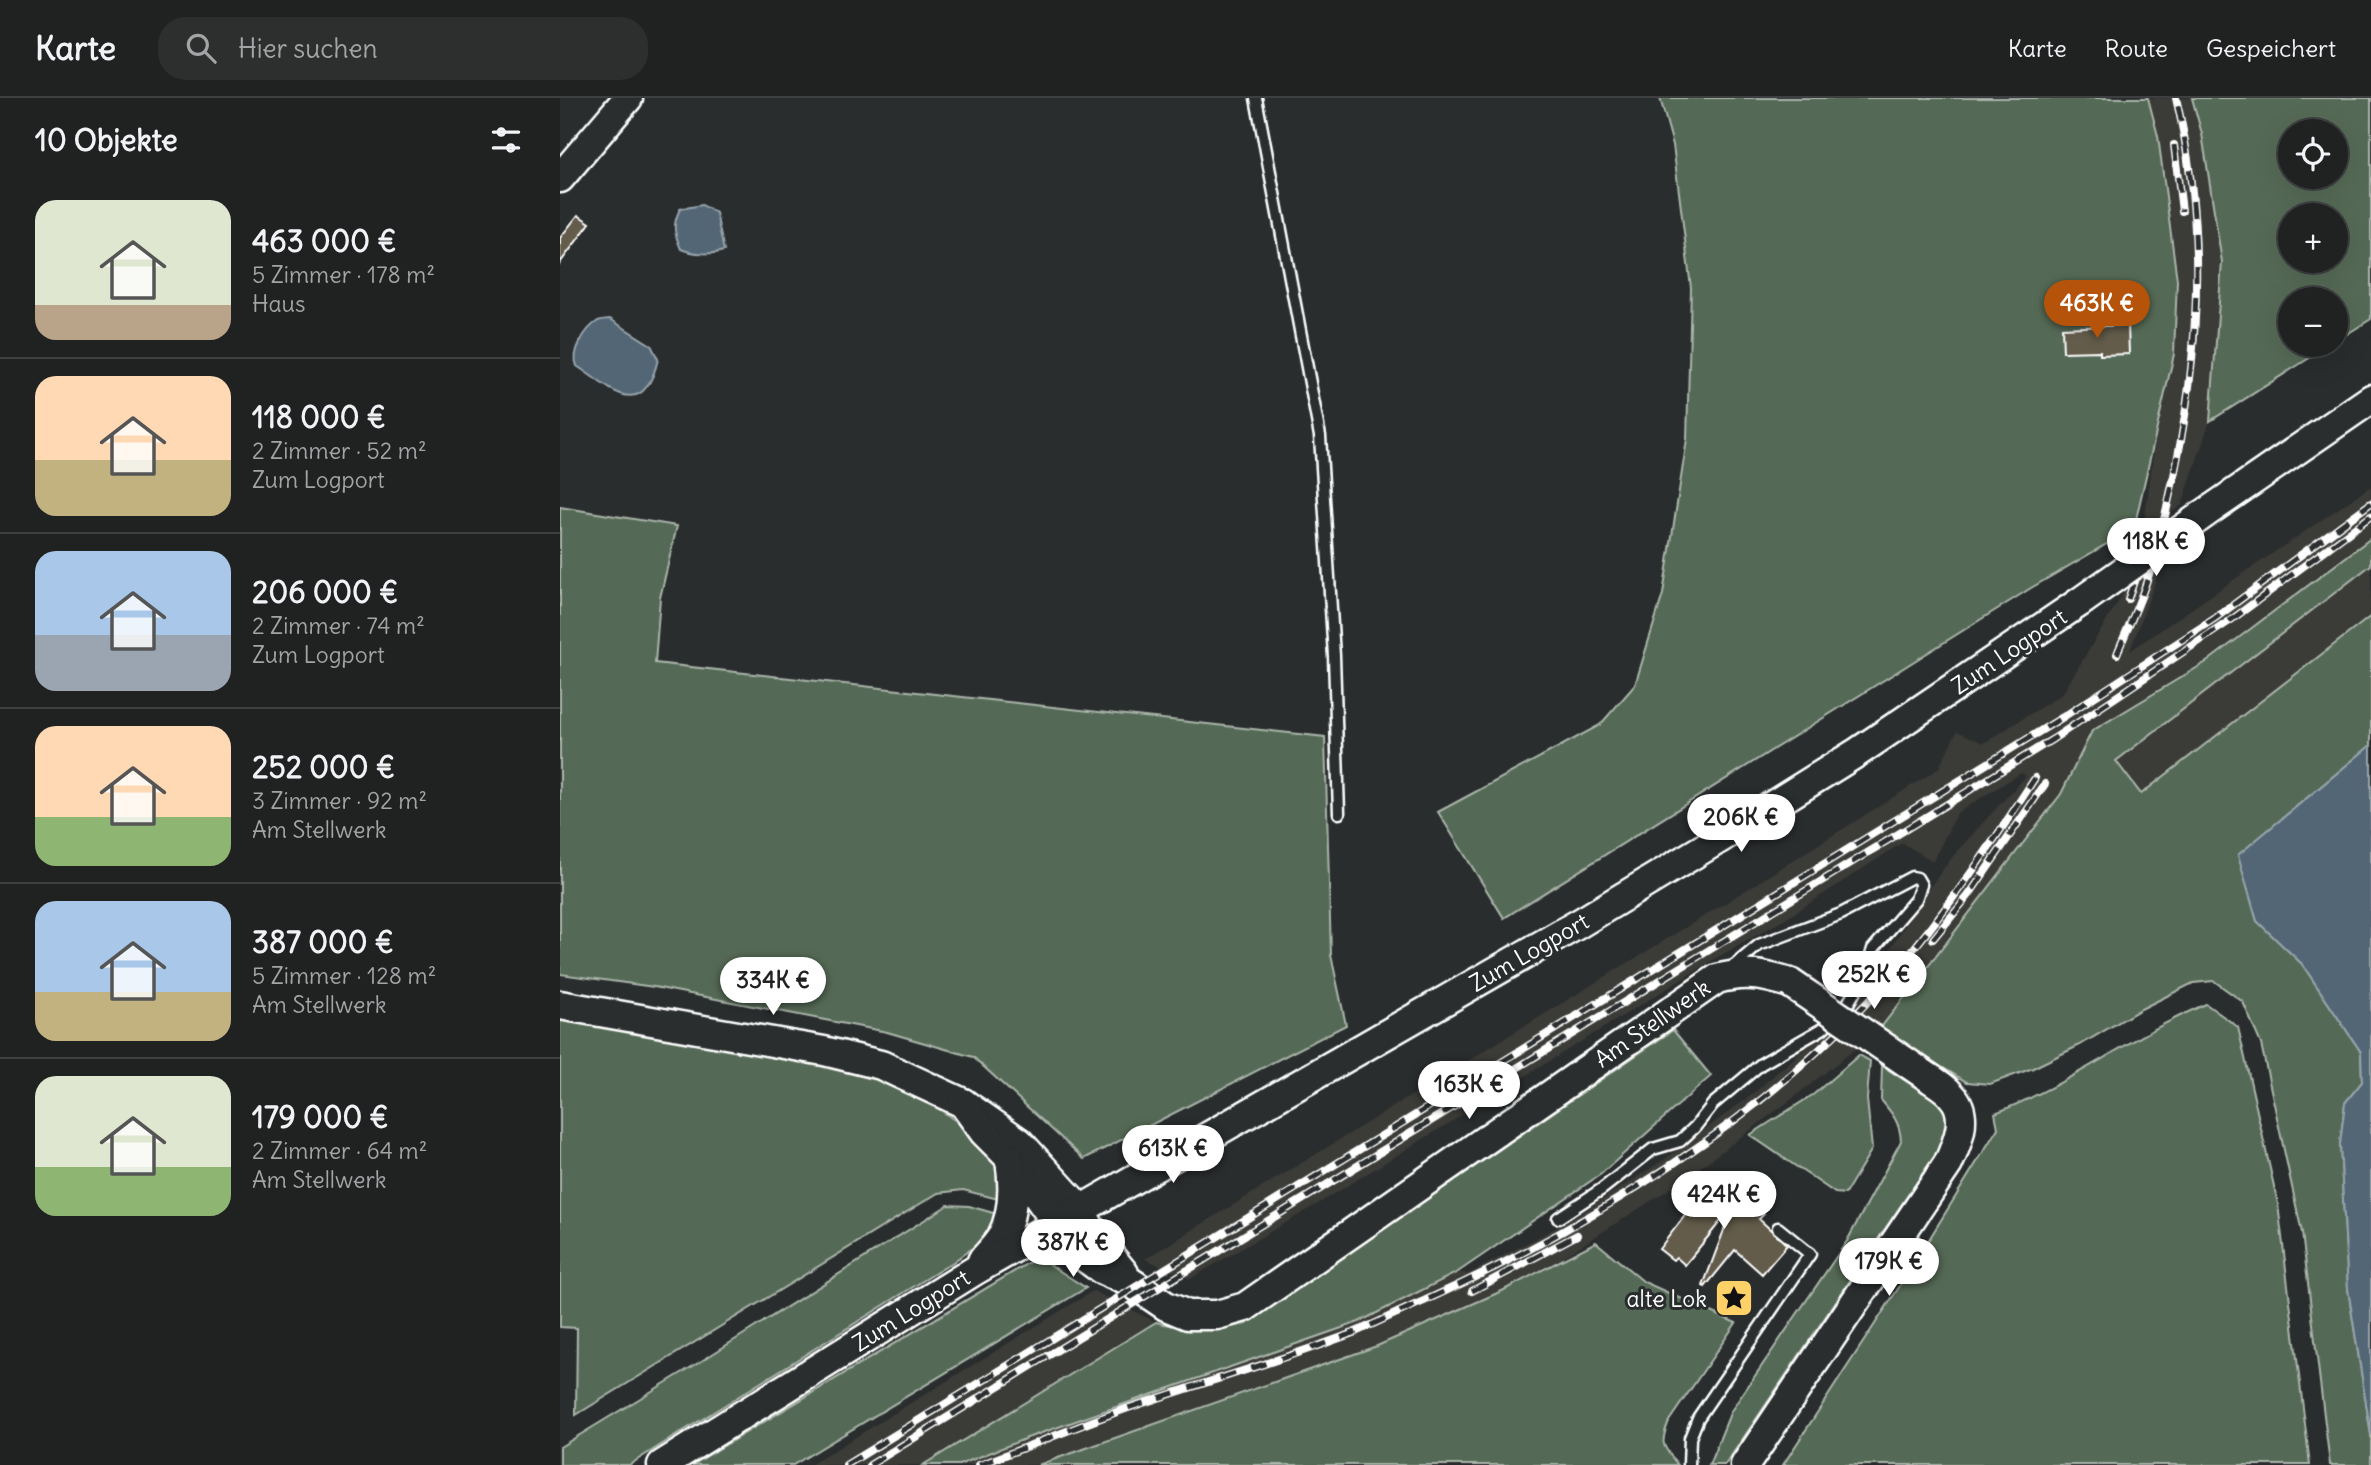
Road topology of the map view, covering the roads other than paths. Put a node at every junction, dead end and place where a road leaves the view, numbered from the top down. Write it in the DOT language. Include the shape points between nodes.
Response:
graph roads {
  1 [pos="628,98"];
  2 [pos="1255,98"];
  3 [pos="560,178"];
  4 [pos="2371,399"];
  5 [pos="1339,813"];
  6 [pos="1717,979"];
  7 [pos="560,1005"];
  8 [pos="963,1102"];
  9 [pos="1010,1158"];
  10 [pos="1068,1216"];
  11 [pos="1558,1218"];
  12 [pos="1778,1228"];
  13 [pos="974,1271"];
  14 [pos="662,1465"];
  15 [pos="1689,1465"];
  16 [pos="1745,1465"];
  1 -- 3 [label="street"];
  2 -- 5 [label="lane" via="1320,436"];
  4 -- 10 [label="street, Zum Logport, bridge" via="1858,752 1615,902"];
  6 -- 10 [label="street, Am Stellwerk" via="1245,1307 1217,1315 1188,1315 1166,1306 1083,1256"];
  6 -- 11 [label="lane" via="1759,945 1841,915 1912,877 1921,884 1916,899 1873,949 1846,1007 1822,1029 1760,1064 1679,1141 1653,1149"];
  6 -- 16 [label="street, Am Stellwerk, bridge" via="1737,973 1762,974 1790,983 1954,1097 1961,1123 1948,1164"];
  7 -- 8 [label="street" via="870,1062"];
  8 -- 9 [label="street"];
  8 -- 10 [label="street" via="1019,1142"];
  9 -- 10 [label="street"];
  9 -- 13 [label="street" via="1014,1182 1001,1238"];
  10 -- 13 [label="street, Zum Logport"];
  12 -- 15 [label="lane" via="1810,1254 1698,1418 1690,1438"];
  13 -- 14 [label="street, Zum Logport"];
}
